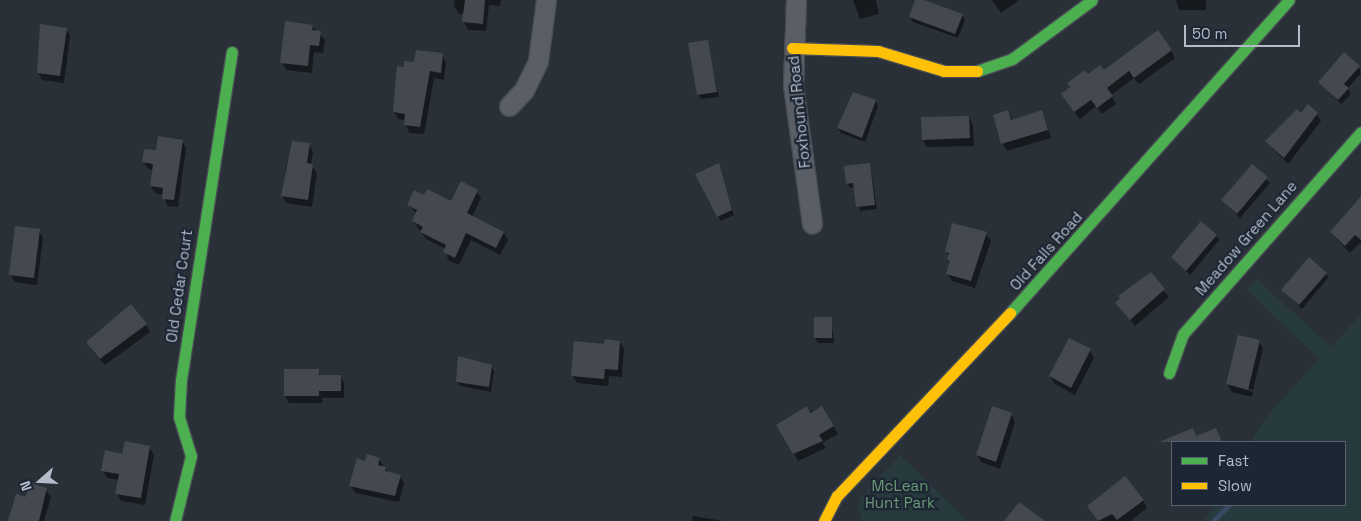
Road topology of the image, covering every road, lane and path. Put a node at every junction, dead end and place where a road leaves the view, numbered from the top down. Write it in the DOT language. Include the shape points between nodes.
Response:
graph roads {
  1 [pos="546,0"];
  2 [pos="796,0"];
  3 [pos="1092,0"];
  4 [pos="1289,0"];
  5 [pos="792,48"];
  6 [pos="232,52"];
  7 [pos="509,106"];
  8 [pos="1361,132"];
  9 [pos="812,224"];
  10 [pos="1169,373"];
  11 [pos="175,521"];
  12 [pos="824,521"];
  1 -- 7 [label="street" via="538,61 524,90"];
  2 -- 5 [label="street, Foxhound Road"];
  3 -- 5 [label="street" via="1012,59 977,71 944,70 878,51"];
  4 -- 12 [label="street, Old Falls Road" via="1028,293 837,496"];
  5 -- 9 [label="street, Foxhound Road" via="796,109"];
  6 -- 11 [label="street, Old Cedar Court" via="206,198 181,380 179,417 191,456"];
  8 -- 10 [label="street, Meadow Green Lane" via="1183,334"];
}
